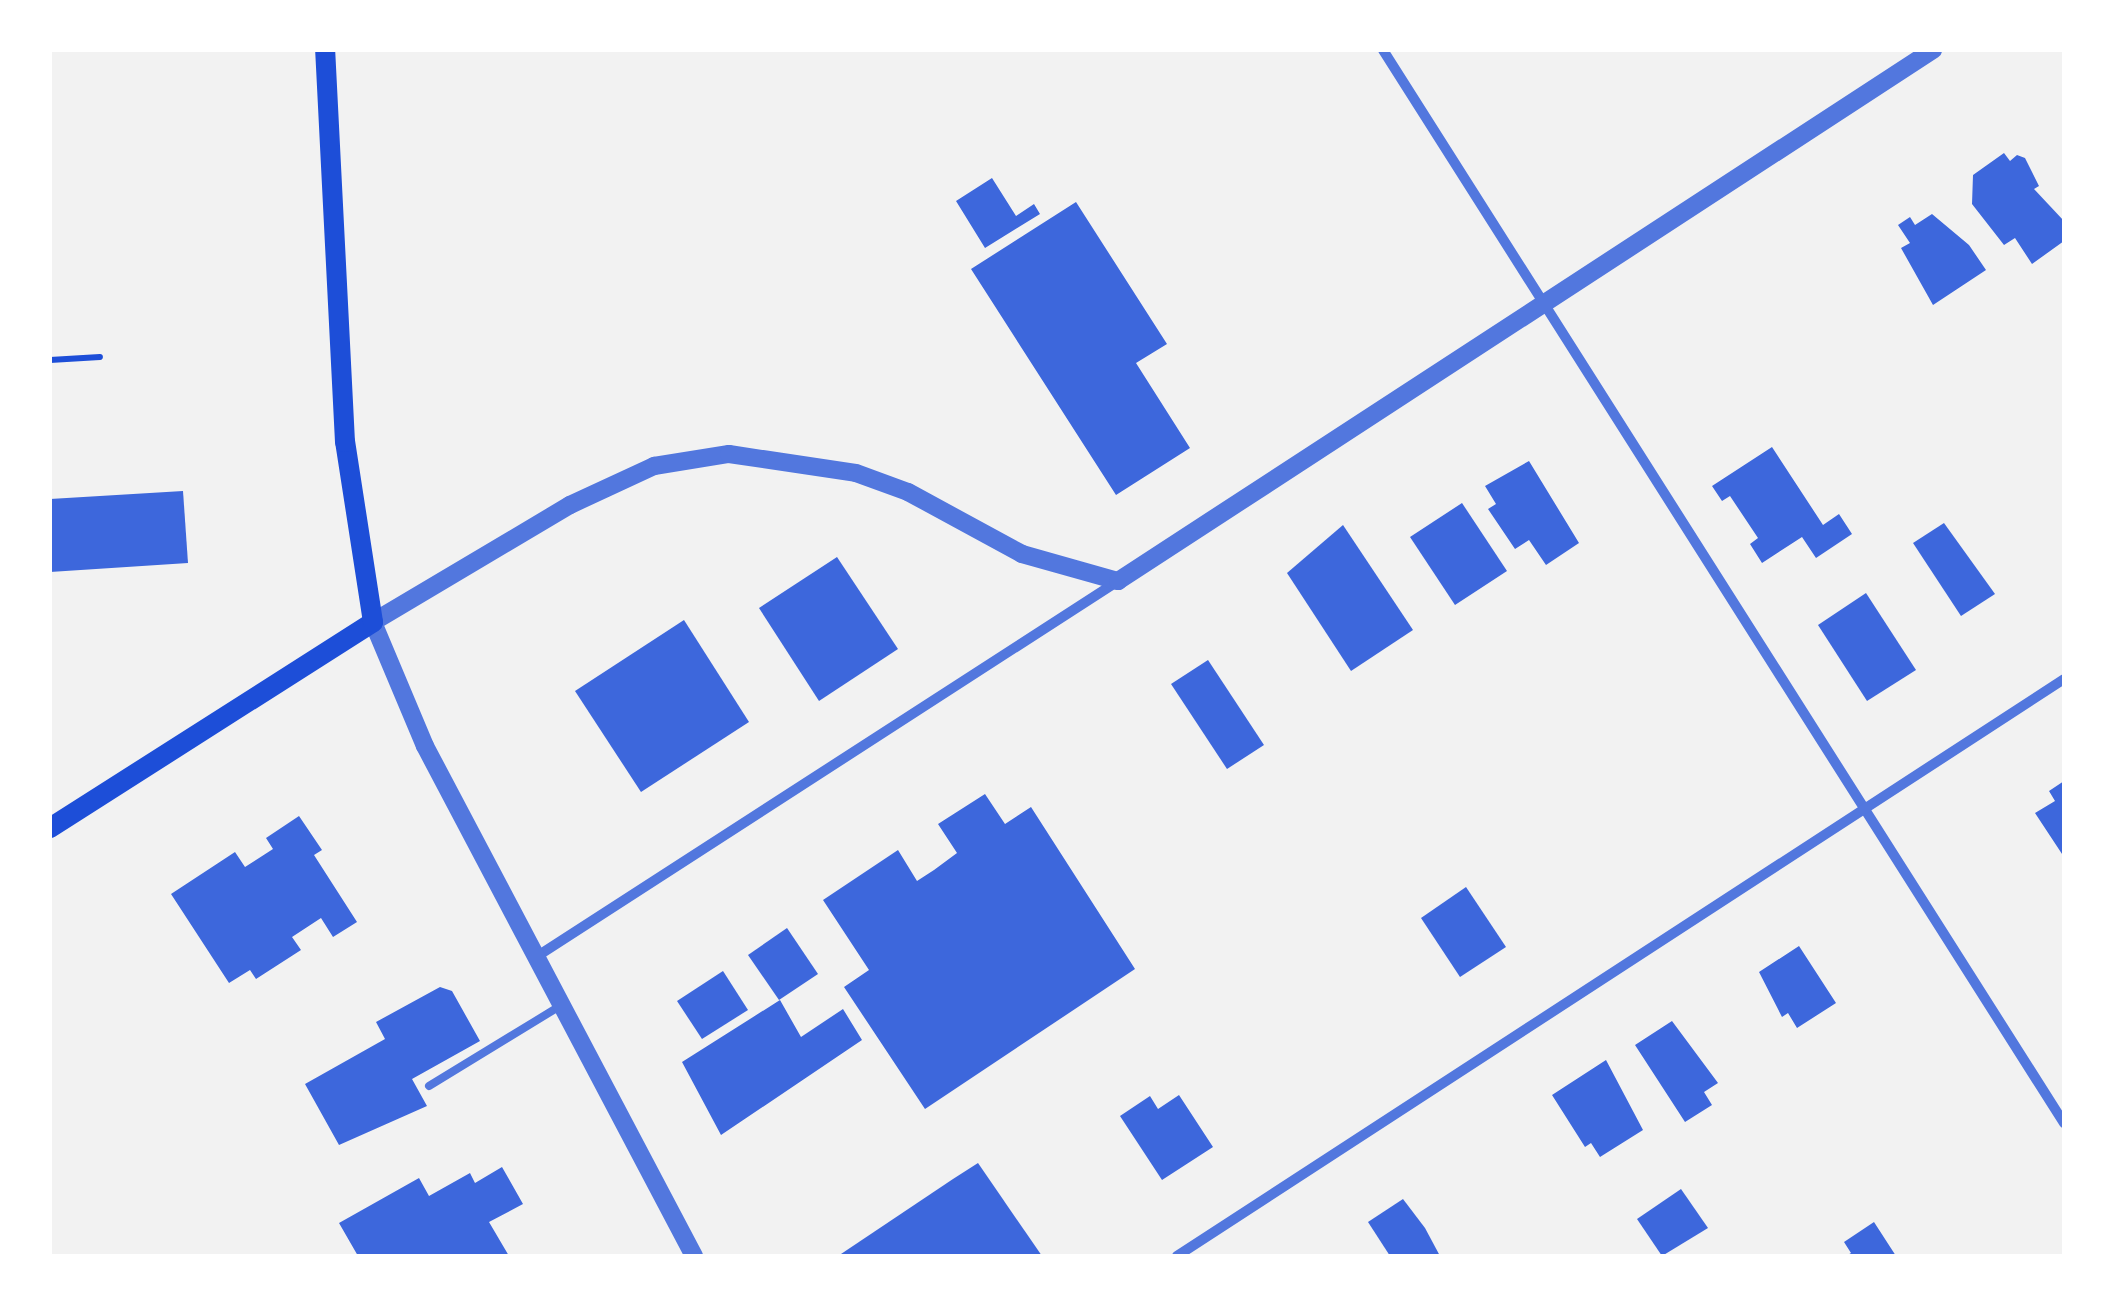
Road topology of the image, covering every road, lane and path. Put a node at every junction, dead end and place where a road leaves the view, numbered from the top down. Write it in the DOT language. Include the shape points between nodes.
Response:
graph roads {
  1 [pos="325,50"];
  2 [pos="1383,50"];
  3 [pos="1933,50"];
  4 [pos="1543,303"];
  5 [pos="100,356"];
  6 [pos="50,360"];
  7 [pos="1118,581"];
  8 [pos="372,622"];
  9 [pos="2064,679"];
  10 [pos="1865,808"];
  11 [pos="50,828"];
  12 [pos="535,958"];
  13 [pos="560,1006"];
  14 [pos="429,1086"];
  15 [pos="2064,1122"];
  16 [pos="694,1256"];
  17 [pos="1177,1256"];
  1 -- 8 [label="main road" via="345,442"];
  2 -- 4 [label="street"];
  3 -- 4 [label="street"];
  4 -- 7 [label="street"];
  4 -- 10 [label="street"];
  5 -- 6 [label="path"];
  7 -- 8 [label="street" via="1022,554 908,492 856,473 729,454 654,466 570,505"];
  7 -- 12 [label="street"];
  8 -- 11 [label="main road"];
  8 -- 12 [label="street" via="424,746"];
  9 -- 10 [label="street"];
  10 -- 15 [label="street"];
  10 -- 17 [label="street"];
  12 -- 13 [label="street"];
  13 -- 14 [label="lane"];
  13 -- 16 [label="street"];
}
